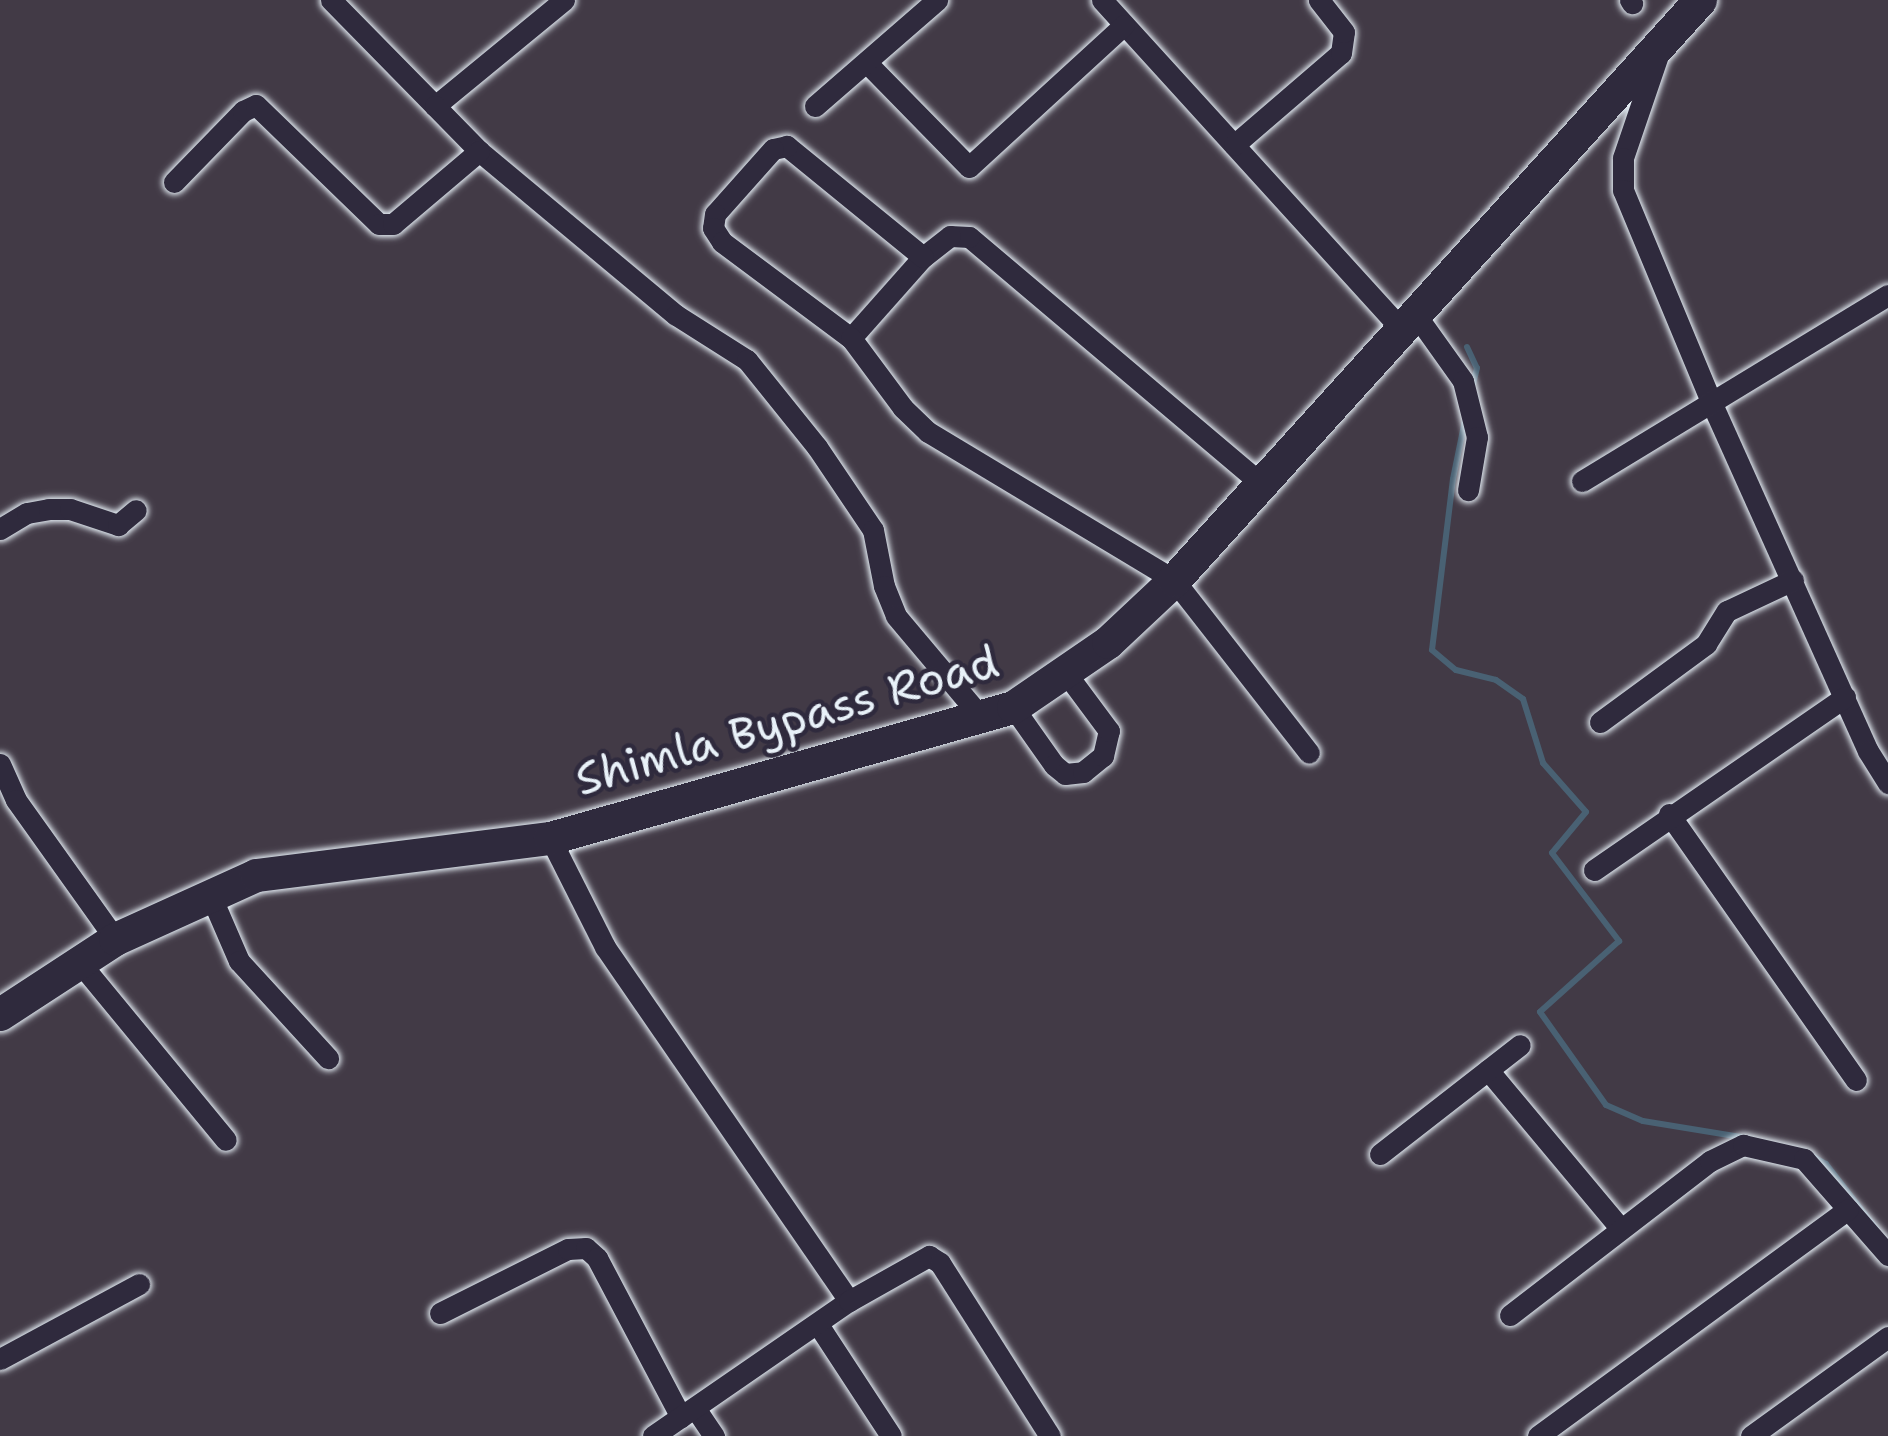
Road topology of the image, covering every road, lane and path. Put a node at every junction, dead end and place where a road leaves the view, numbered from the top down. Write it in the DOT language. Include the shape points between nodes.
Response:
graph roads {
  1 [pos="332,0"];
  2 [pos="564,0"];
  3 [pos="937,0"];
  4 [pos="1102,0"];
  5 [pos="1319,0"];
  6 [pos="1700,0"];
  7 [pos="1124,25"];
  8 [pos="1663,43"];
  9 [pos="868,64"];
  10 [pos="435,106"];
  11 [pos="815,106"];
  12 [pos="1234,145"];
  13 [pos="479,151"];
  14 [pos="174,182"];
  15 [pos="923,257"];
  16 [pos="1888,296"];
  17 [pos="1408,323"];
  18 [pos="851,338"];
  19 [pos="1712,404"];
  20 [pos="1582,481"];
  21 [pos="1258,482"];
  22 [pos="1468,490"];
  23 [pos="136,509"];
  24 [pos="0,529"];
  25 [pos="1174,580"];
  26 [pos="1793,580"];
  27 [pos="1066,674"];
  28 [pos="1845,697"];
  29 [pos="997,712"];
  30 [pos="1600,722"];
  31 [pos="1878,746"];
  32 [pos="1309,753"];
  33 [pos="1,772"];
  34 [pos="1888,783"];
  35 [pos="1669,814"];
  36 [pos="550,838"];
  37 [pos="1594,870"];
  38 [pos="210,894"];
  39 [pos="115,938"];
  40 [pos="80,962"];
  41 [pos="0,1014"];
  42 [pos="1520,1045"];
  43 [pos="328,1058"];
  44 [pos="1488,1070"];
  45 [pos="1856,1080"];
  46 [pos="226,1139"];
  47 [pos="1380,1154"];
  48 [pos="1848,1209"];
  49 [pos="1621,1229"];
  50 [pos="1888,1255"];
  51 [pos="139,1284"];
  52 [pos="849,1300"];
  53 [pos="440,1313"];
  54 [pos="1510,1315"];
  55 [pos="819,1325"];
  56 [pos="1888,1337"];
  57 [pos="0,1359"];
  58 [pos="688,1413"];
  59 [pos="653,1436"];
  60 [pos="713,1436"];
  61 [pos="891,1436"];
  62 [pos="1049,1436"];
  63 [pos="1538,1436"];
  64 [pos="1750,1436"];
  1 -- 10 [label="street"];
  2 -- 10 [label="street"];
  3 -- 9 [label="street"];
  4 -- 7 [label="street"];
  5 -- 12 [label="street" via="1344,32 1341,53"];
  6 -- 8 [label="highway, Shimla Bypass Road"];
  7 -- 9 [label="street" via="969,167"];
  7 -- 12 [label="street"];
  8 -- 17 [label="highway, Shimla Bypass Road"];
  8 -- 19 [label="street" via="1623,158 1623,190"];
  9 -- 11 [label="street"];
  10 -- 13 [label="street"];
  12 -- 17 [label="street"];
  13 -- 14 [label="street" via="393,224 379,224 256,106"];
  13 -- 29 [label="street" via="676,315 747,360 873,530 896,616"];
  15 -- 18 [label="street"];
  15 -- 18 [label="street" via="787,146 773,149 716,214 717,237"];
  15 -- 21 [label="street" via="950,236 969,237"];
  16 -- 19 [label="street"];
  17 -- 21 [label="highway, Shimla Bypass Road"];
  17 -- 22 [label="street" via="1453,363 1475,422"];
  18 -- 25 [label="street" via="928,432"];
  19 -- 20 [label="street"];
  19 -- 26 [label="street"];
  21 -- 25 [label="highway, Shimla Bypass Road"];
  23 -- 24 [label="street" via="118,526 49,508"];
  25 -- 27 [label="highway, Shimla Bypass Road"];
  25 -- 32 [label="street"];
  26 -- 28 [label="street"];
  26 -- 30 [label="street" via="1727,611 1706,644"];
  27 -- 29 [label="highway, Shimla Bypass Road"];
  27 -- 29 [label="street" via="1108,731 1103,756 1083,772 1066,774"];
  28 -- 31 [label="street"];
  28 -- 35 [label="street"];
  29 -- 36 [label="highway, Shimla Bypass Road"];
  31 -- 34 [label="street"];
  33 -- 39 [label="street"];
  35 -- 37 [label="street"];
  35 -- 45 [label="street"];
  36 -- 38 [label="highway, Shimla Bypass Road" via="294,868"];
  36 -- 52 [label="street" via="605,947"];
  38 -- 39 [label="highway, Shimla Bypass Road"];
  38 -- 43 [label="street" via="239,961"];
  39 -- 40 [label="highway, Shimla Bypass Road"];
  40 -- 41 [label="highway, Shimla Bypass Road"];
  40 -- 46 [label="street"];
  42 -- 44 [label="street"];
  44 -- 47 [label="street"];
  44 -- 49 [label="street"];
  48 -- 49 [label="street" via="1804,1159 1743,1145 1709,1161"];
  48 -- 50 [label="street"];
  48 -- 63 [label="street"];
  49 -- 54 [label="street"];
  51 -- 57 [label="street"];
  52 -- 55 [label="street"];
  52 -- 62 [label="street" via="923,1257 936,1259"];
  53 -- 58 [label="street" via="568,1249 586,1248"];
  55 -- 58 [label="street"];
  55 -- 61 [label="street"];
  56 -- 64 [label="street"];
  58 -- 59 [label="street"];
  58 -- 60 [label="street"];
}
